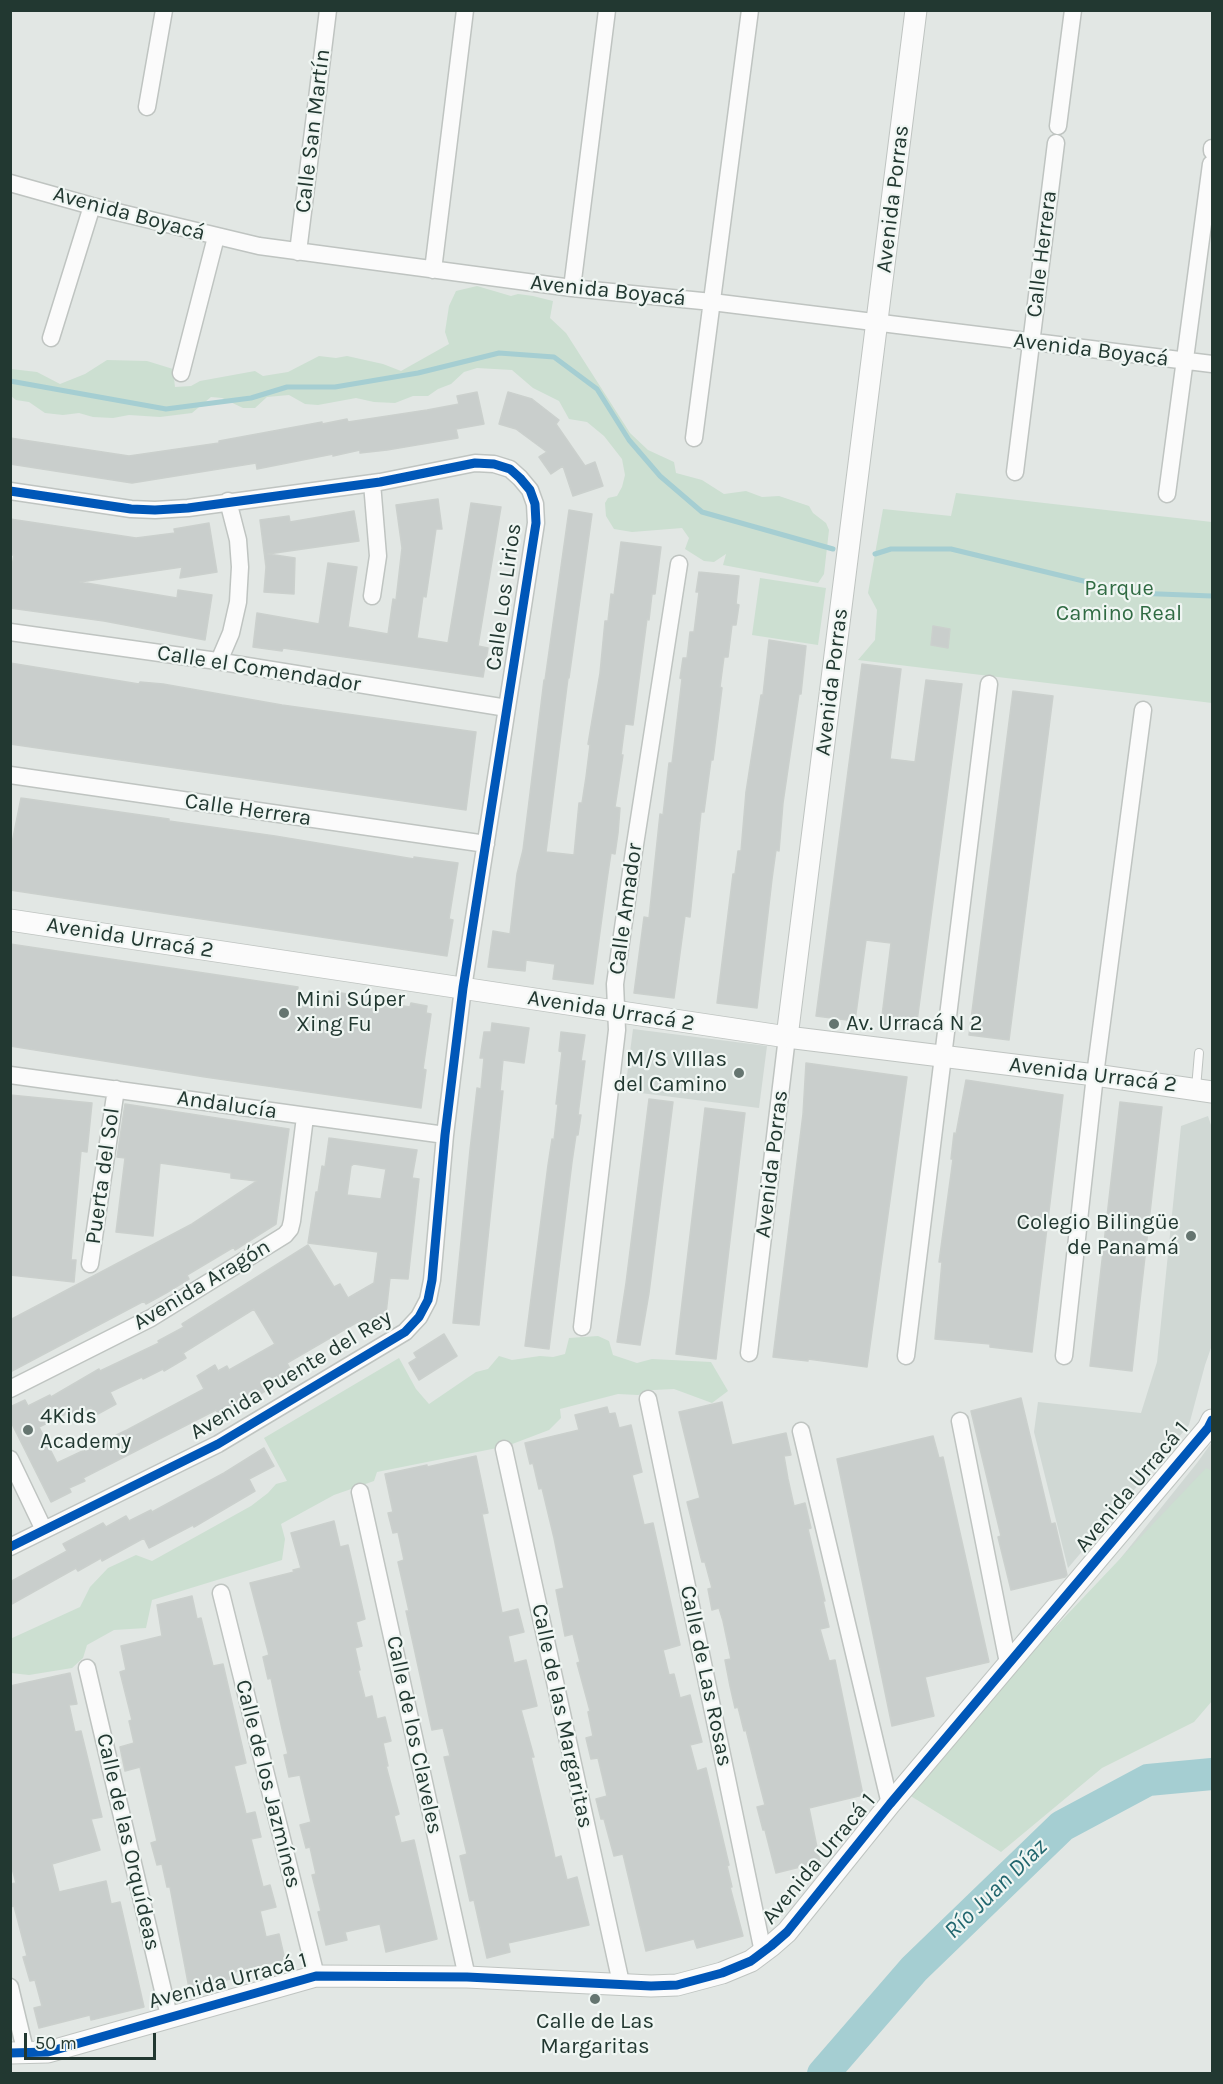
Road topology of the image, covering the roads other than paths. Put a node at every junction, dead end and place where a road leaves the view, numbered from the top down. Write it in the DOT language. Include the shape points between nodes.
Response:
graph roads {
  1 [pos="164,10"];
  2 [pos="328,10"];
  3 [pos="465,10"];
  4 [pos="607,10"];
  5 [pos="750,10"];
  6 [pos="916,10"];
  7 [pos="1073,10"];
  8 [pos="147,107"];
  9 [pos="1212,155"];
  10 [pos="10,183"];
  11 [pos="92,206"];
  12 [pos="216,237"];
  13 [pos="298,252"];
  14 [pos="433,270"];
  15 [pos="572,288"];
  16 [pos="712,302"];
  17 [pos="877,324"];
  18 [pos="51,338"];
  19 [pos="1031,343"];
  20 [pos="1185,361"];
  21 [pos="1212,364"];
  22 [pos="181,373"];
  23 [pos="694,438"];
  24 [pos="1015,472"];
  25 [pos="372,483"];
  26 [pos="10,491"];
  27 [pos="1167,494"];
  28 [pos="228,501"];
  29 [pos="678,564"];
  30 [pos="372,596"];
  31 [pos="10,632"];
  32 [pos="219,661"];
  33 [pos="989,684"];
  34 [pos="507,708"];
  35 [pos="1143,710"];
  36 [pos="10,775"];
  37 [pos="486,844"];
  38 [pos="10,920"];
  39 [pos="463,988"];
  40 [pos="615,1011"];
  41 [pos="787,1037"];
  42 [pos="1199,1053"];
  43 [pos="942,1057"];
  44 [pos="10,1075"];
  45 [pos="1095,1075"];
  46 [pos="116,1089"];
  47 [pos="1204,1090"];
  48 [pos="305,1117"];
  49 [pos="445,1135"];
  50 [pos="90,1264"];
  51 [pos="582,1327"];
  52 [pos="749,1353"];
  53 [pos="906,1356"];
  54 [pos="1064,1356"];
  55 [pos="10,1389"];
  56 [pos="648,1399"];
  57 [pos="960,1420"];
  58 [pos="1212,1420"];
  59 [pos="801,1431"];
  60 [pos="504,1449"];
  61 [pos="10,1459"];
  62 [pos="360,1492"];
  63 [pos="44,1530"];
  64 [pos="10,1546"];
  65 [pos="221,1593"];
  66 [pos="1008,1663"];
  67 [pos="87,1668"];
  68 [pos="890,1804"];
  69 [pos="763,1952"];
  70 [pos="316,1976"];
  71 [pos="467,1977"];
  72 [pos="621,1983"];
  73 [pos="10,1986"];
  74 [pos="169,2016"];
  75 [pos="18,2054"];
  1 -- 8 [label="street"];
  2 -- 13 [label="street, Calle San Martín"];
  3 -- 14 [label="street"];
  4 -- 15 [label="street"];
  5 -- 16 [label="street"];
  6 -- 17 [label="street, Avenida Porras"];
  7 -- 19 [label="street, Calle Herrera"];
  9 -- 20 [label="street"];
  10 -- 11 [label="street, Avenida Boyacá"];
  11 -- 12 [label="street, Avenida Boyacá"];
  11 -- 18 [label="street"];
  12 -- 13 [label="street, Avenida Boyacá"];
  12 -- 22 [label="street"];
  13 -- 14 [label="street, Avenida Boyacá"];
  14 -- 15 [label="street, Avenida Boyacá"];
  15 -- 16 [label="street, Avenida Boyacá"];
  16 -- 17 [label="street, Avenida Boyacá"];
  16 -- 23 [label="street"];
  17 -- 19 [label="street, Avenida Boyacá"];
  17 -- 41 [label="street, Avenida Porras"];
  19 -- 20 [label="street, Avenida Boyacá"];
  19 -- 24 [label="street, Calle Herrera"];
  20 -- 21 [label="street, Avenida Boyacá"];
  20 -- 27 [label="street"];
  25 -- 28 [label="street, Calle Los Lirios"];
  25 -- 30 [label="street" via="378,556"];
  25 -- 34 [label="street, Calle Los Lirios" via="475,463 510,469 530,490 536,523"];
  26 -- 28 [label="street, Calle Los Lirios" via="131,509 188,508"];
  28 -- 32 [label="street" via="240,567 238,602"];
  29 -- 40 [label="street, Calle Amador" via="630,874"];
  31 -- 32 [label="street, Calle el Comendador"];
  32 -- 34 [label="street, Calle el Comendador"];
  33 -- 43 [label="street"];
  34 -- 37 [label="street, Calle Los Lirios"];
  35 -- 45 [label="street"];
  36 -- 37 [label="street, Calle Herrera"];
  37 -- 39 [label="street, Calle Los Lirios"];
  38 -- 39 [label="street, Avenida Urracá 2"];
  39 -- 40 [label="street, Avenida Urracá 2"];
  39 -- 49 [label="street, Avenida Puente del Rey"];
  40 -- 41 [label="street, Avenida Urracá 2"];
  40 -- 51 [label="street, Calle Amador" via="617,1030"];
  41 -- 43 [label="street, Avenida Urracá 2"];
  41 -- 52 [label="street, Avenida Porras"];
  42 -- 47 [label="lane"];
  43 -- 45 [label="street, Avenida Urracá 2"];
  43 -- 53 [label="street"];
  44 -- 46 [label="street, Andalucía"];
  45 -- 47 [label="street, Avenida Urracá 2"];
  45 -- 54 [label="street"];
  46 -- 48 [label="street, Andalucía"];
  46 -- 50 [label="street, Puerta del Sol"];
  48 -- 49 [label="street, Andalucía"];
  48 -- 55 [label="street, Avenida Aragón" via="292,1221 285,1235 151,1318"];
  49 -- 63 [label="street, Avenida Puente del Rey" via="428,1300 405,1332 218,1444"];
  56 -- 69 [label="street, Calle de Las Rosas"];
  57 -- 66 [label="street"];
  58 -- 66 [label="street, Avenida Urracá 1"];
  59 -- 68 [label="street"];
  60 -- 72 [label="street, Calle de las Margaritas"];
  61 -- 63 [label="street"];
  62 -- 71 [label="street, Calle de los Claveles"];
  63 -- 64 [label="street, Avenida Puente del Rey"];
  65 -- 70 [label="street, Calle de los Jazmínes"];
  66 -- 68 [label="street, Avenida Urracá 1"];
  67 -- 74 [label="street, Calle de las Orquídeas"];
  68 -- 69 [label="street, Avenida Urracá 1" via="787,1932"];
  69 -- 72 [label="street, Avenida Urracá 1" via="722,1973 677,1985"];
  70 -- 71 [label="street, Avenida Urracá 1"];
  70 -- 74 [label="street, Avenida Urracá 1"];
  71 -- 72 [label="street, Avenida Urracá 1"];
  73 -- 75 [label="street"];
  74 -- 75 [label="street, Avenida Urracá 1" via="48,2052"];
}
